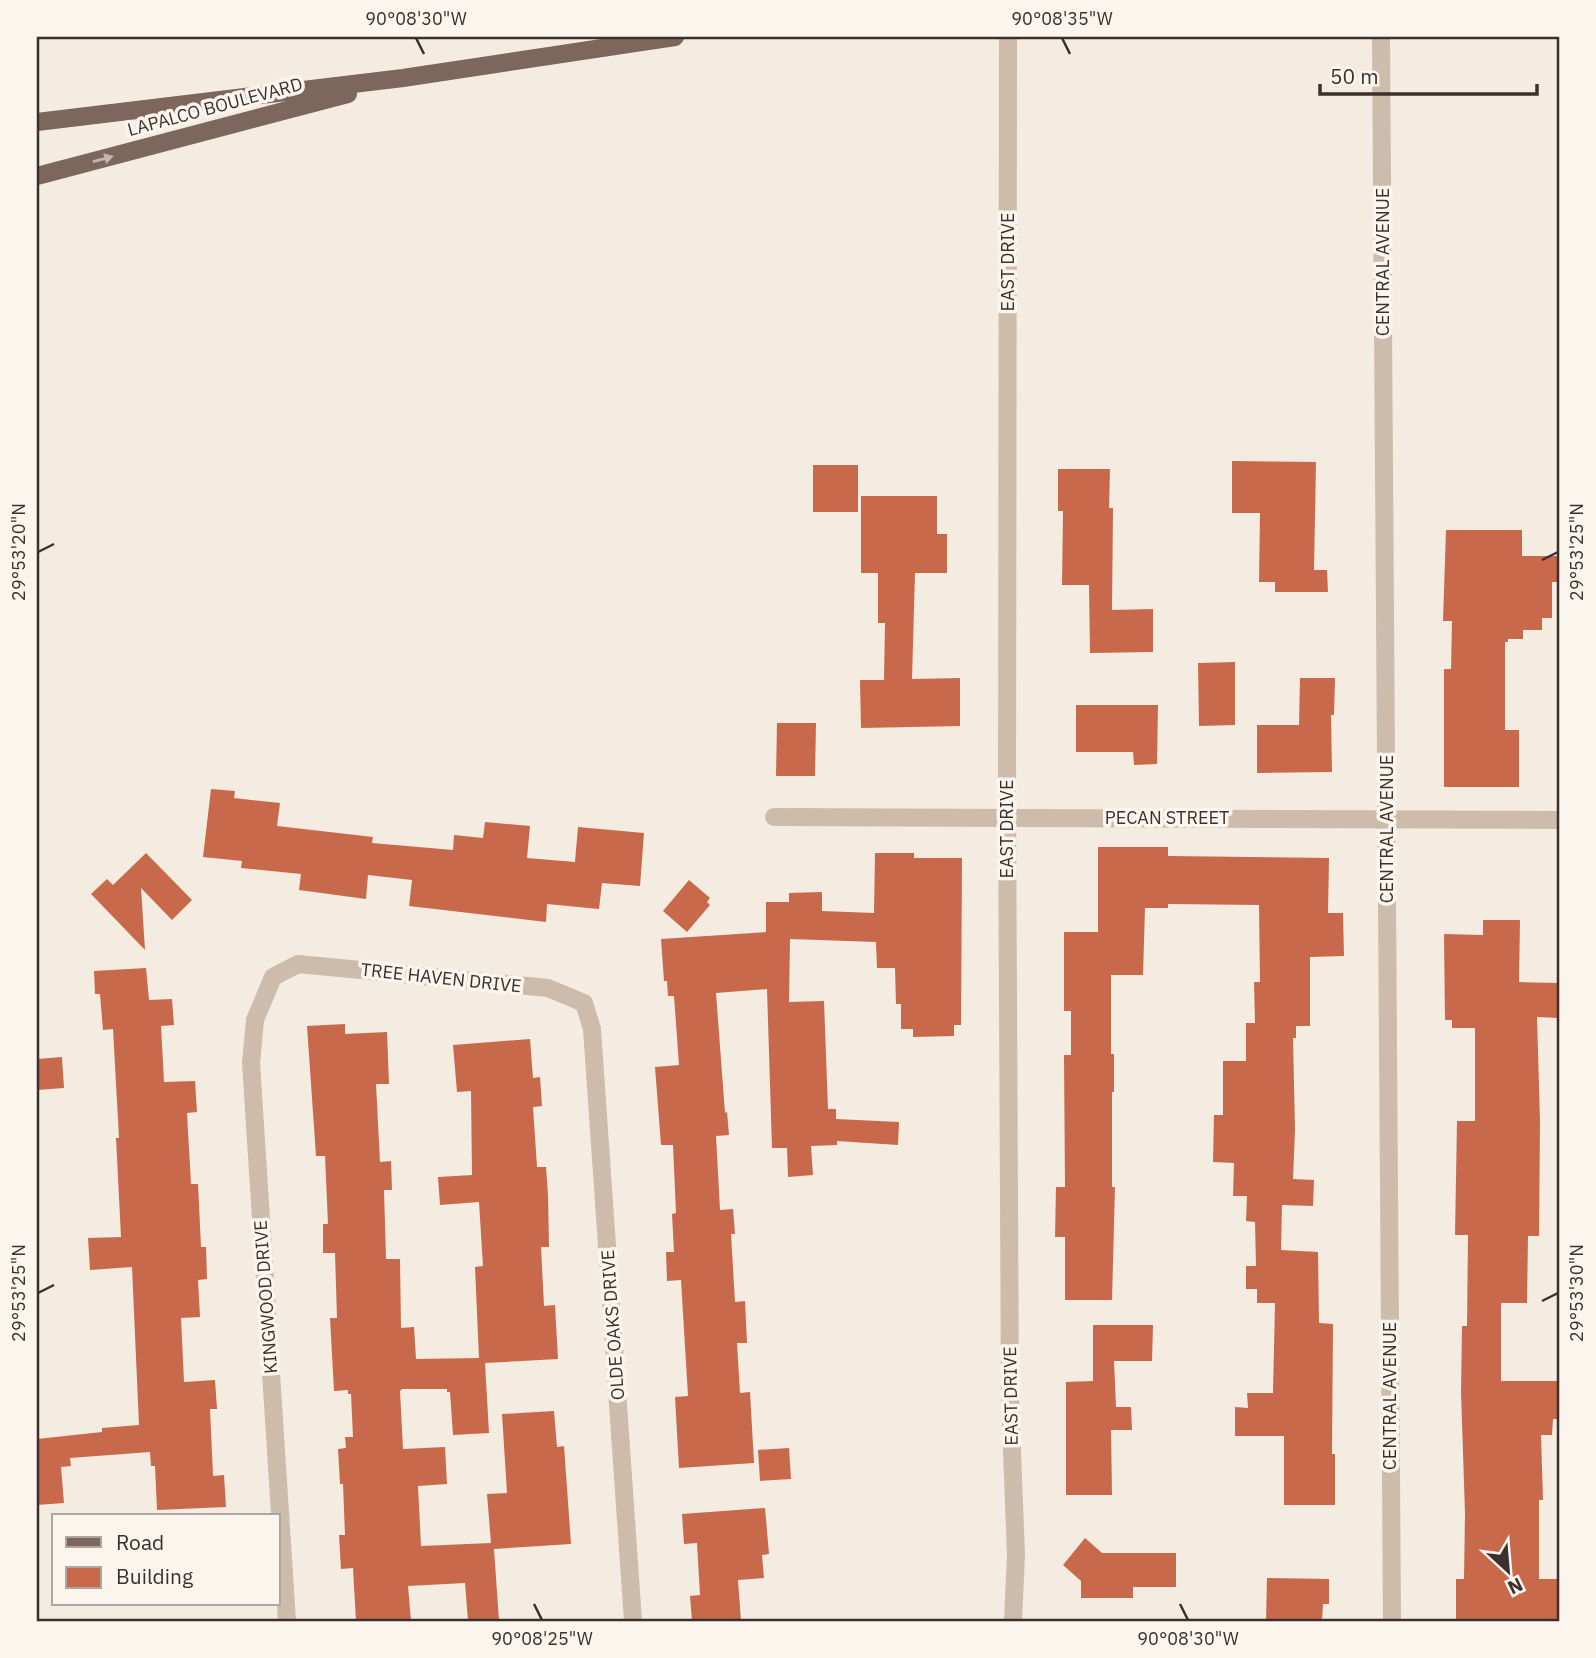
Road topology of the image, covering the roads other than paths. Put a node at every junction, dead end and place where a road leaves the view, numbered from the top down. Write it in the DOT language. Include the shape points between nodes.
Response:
graph roads {
  1 [pos="676,37"];
  2 [pos="1008,37"];
  3 [pos="1381,37"];
  4 [pos="403,78"];
  5 [pos="37,122"];
  6 [pos="37,176"];
  7 [pos="774,817"];
  8 [pos="1007,818"];
  9 [pos="1387,819"];
  10 [pos="1559,820"];
  11 [pos="273,977"];
  12 [pos="592,1029"];
  13 [pos="279,1514"];
  14 [pos="280,1525"];
  15 [pos="286,1621"];
  16 [pos="633,1621"];
  17 [pos="1013,1621"];
  18 [pos="1392,1621"];
  1 -- 4 [label="main road, LAPALCO BOULEVARD"];
  2 -- 8 [label="street, EAST DRIVE"];
  3 -- 9 [label="street, CENTRAL AVENUE"];
  4 -- 5 [label="main road, LAPALCO BOULEVARD"];
  6 -- 4 [label="main road, LAPALCO BOULEVARD, one-way"];
  7 -- 8 [label="street, PECAN STREET"];
  8 -- 9 [label="street, PECAN STREET"];
  8 -- 17 [label="street, EAST DRIVE"];
  9 -- 10 [label="street, PECAN STREET"];
  9 -- 18 [label="street, CENTRAL AVENUE"];
  11 -- 12 [label="street, TREE HAVEN DRIVE" via="298,964 548,988 584,1003"];
  11 -- 13 [label="street, KINGWOOD DRIVE" via="254,1020 251,1063"];
  12 -- 16 [label="street, OLDE OAKS DRIVE"];
  14 -- 15 [label="street, KINGWOOD DRIVE"];
}
